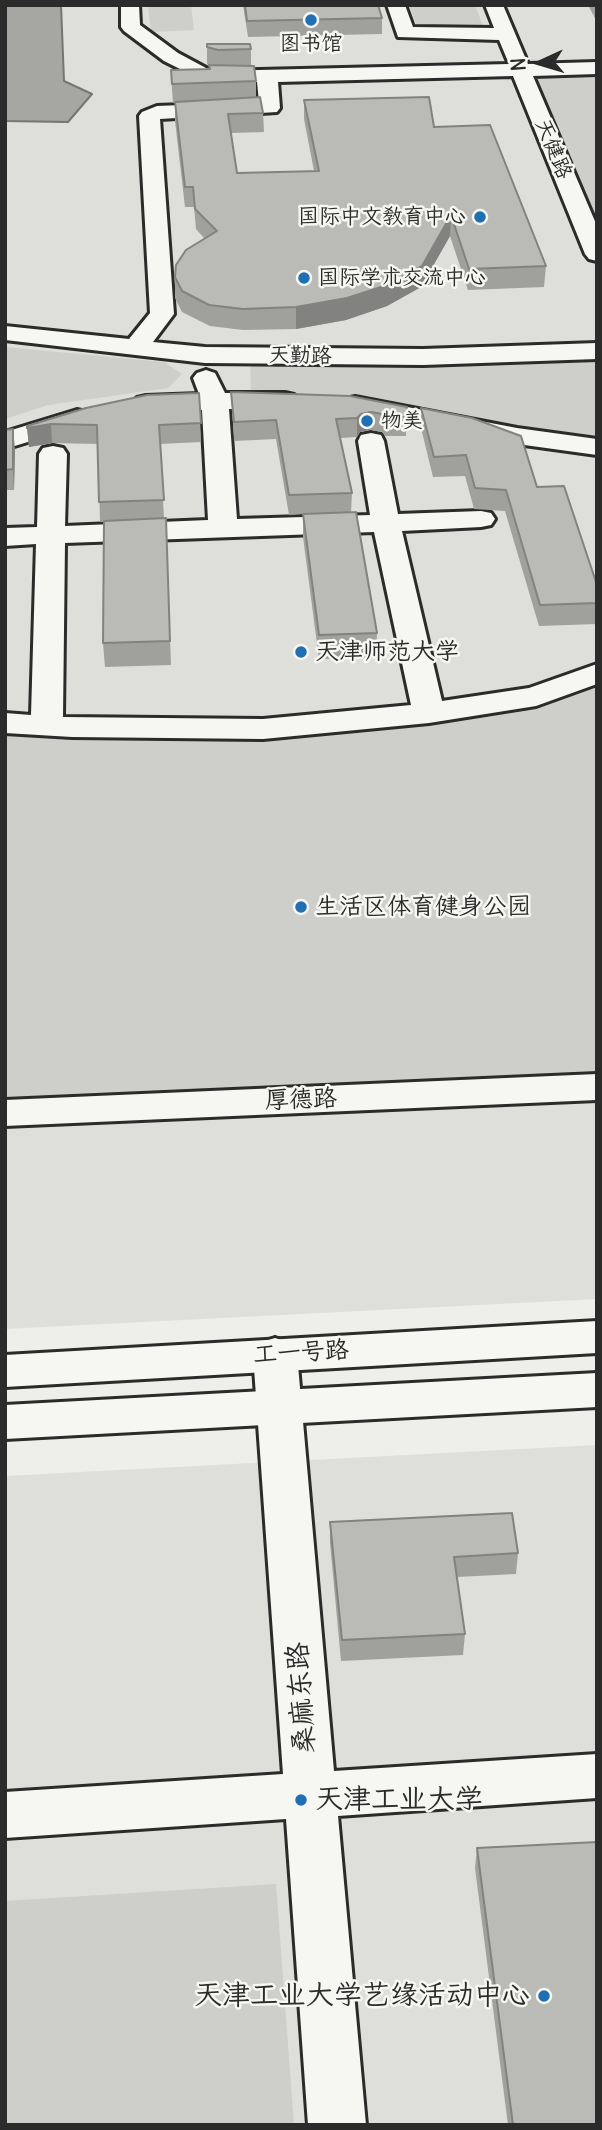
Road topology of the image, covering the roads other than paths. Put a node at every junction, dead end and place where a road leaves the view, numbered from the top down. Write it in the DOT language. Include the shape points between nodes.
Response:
graph roads {
  1 [pos="130,5"];
  2 [pos="396,5"];
  3 [pos="494,5"];
  4 [pos="504,31"];
  5 [pos="597,68"];
  6 [pos="520,70"];
  7 [pos="267,76"];
  8 [pos="589,215"];
  9 [pos="597,254"];
  10 [pos="5,333"];
  11 [pos="136,347"];
  12 [pos="597,351"];
  13 [pos="205,355"];
  14 [pos="215,401"];
  15 [pos="80,417"];
  16 [pos="5,429"];
  17 [pos="5,441"];
  18 [pos="371,441"];
  19 [pos="597,447"];
  20 [pos="53,454"];
  21 [pos="481,519"];
  22 [pos="386,523"];
  23 [pos="223,528"];
  24 [pos="51,535"];
  25 [pos="5,537"];
  26 [pos="597,673"];
  27 [pos="429,713"];
  28 [pos="5,723"];
  29 [pos="47,725"];
  30 [pos="597,1087"];
  31 [pos="5,1112"];
  32 [pos="597,1337"];
  33 [pos="275,1354"];
  34 [pos="5,1371"];
  35 [pos="597,1390"];
  36 [pos="279,1407"];
  37 [pos="5,1422"];
  38 [pos="597,1776"];
  39 [pos="309,1793"];
  40 [pos="5,1815"];
  41 [pos="337,2125"];
  1 -- 7 [label="street" via="131,27 200,74"];
  2 -- 4 [label="street" via="405,33"];
  3 -- 4 [label="street, 天健路"];
  4 -- 6 [label="street, 天健路"];
  5 -- 6 [label="street"];
  6 -- 7 [label="street"];
  6 -- 8 [label="street, 天健路"];
  7 -- 11 [label="street" via="270,108 149,116 162,314"];
  8 -- 9 [label="street, 天健路"];
  10 -- 11 [label="street, 天勤路"];
  11 -- 13 [label="street, 天勤路"];
  12 -- 13 [label="street, 天勤路" via="423,357"];
  13 -- 14 [label="street" via="206,379"];
  14 -- 15 [label="street" via="147,403"];
  14 -- 19 [label="street" via="350,404"];
  14 -- 23 [label="street"];
  15 -- 16 [label="street"];
  15 -- 17 [label="street"];
  18 -- 22 [label="street"];
  20 -- 24 [label="street"];
  21 -- 22 [label="street"];
  22 -- 23 [label="street"];
  22 -- 27 [label="street"];
  23 -- 24 [label="street"];
  24 -- 25 [label="street"];
  24 -- 29 [label="street"];
  26 -- 27 [label="street" via="536,697"];
  27 -- 29 [label="street" via="263,729"];
  28 -- 29 [label="street"];
  30 -- 31 [label="street, 厚德路"];
  32 -- 33 [label="street, 工一号路"];
  33 -- 34 [label="street, 工一号路"];
  33 -- 36 [label="street, 桑麻东路"];
  35 -- 36 [label="street"];
  36 -- 37 [label="street"];
  36 -- 39 [label="street, 桑麻东路"];
  38 -- 39 [label="street"];
  39 -- 40 [label="street"];
  39 -- 41 [label="street, 桑麻东路"];
}
